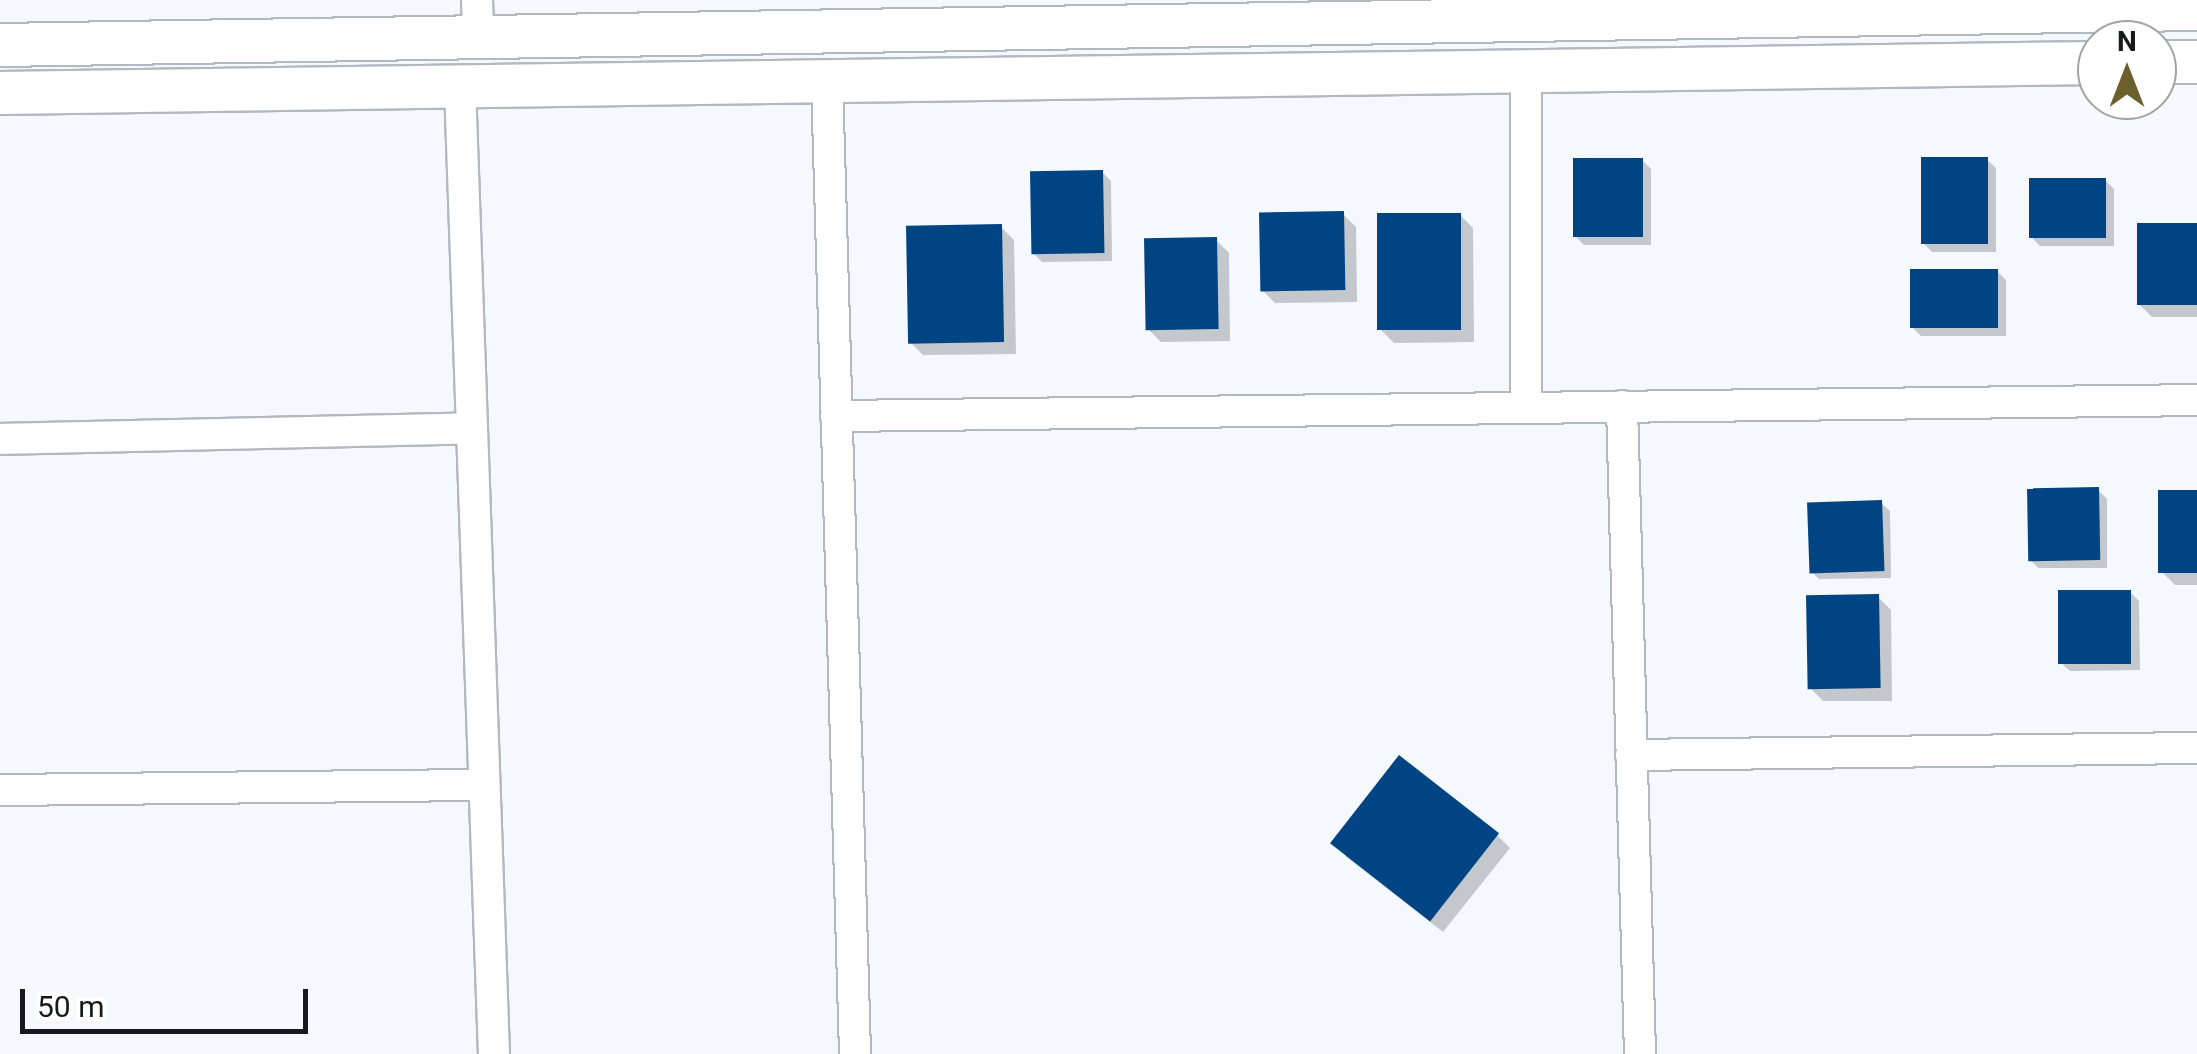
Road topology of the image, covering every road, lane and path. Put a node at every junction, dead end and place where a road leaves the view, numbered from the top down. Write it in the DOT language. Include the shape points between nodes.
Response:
graph roads {
  1 [pos="1588,9"];
  2 [pos="2197,9"];
  3 [pos="2084,11"];
  4 [pos="1203,12"];
  5 [pos="478,18"];
  6 [pos="2086,20"];
  7 [pos="638,34"];
  8 [pos="0,44"];
  9 [pos="2077,63"];
  10 [pos="1526,71"];
  11 [pos="826,81"];
  12 [pos="638,84"];
  13 [pos="460,86"];
  14 [pos="0,92"];
  15 [pos="2197,400"];
  16 [pos="1622,406"];
  17 [pos="1526,407"];
  18 [pos="836,416"];
  19 [pos="472,428"];
  20 [pos="0,439"];
  21 [pos="2197,748"];
  22 [pos="1632,755"];
  23 [pos="484,784"];
  24 [pos="0,790"];
  25 [pos="494,1054"];
  26 [pos="855,1054"];
  27 [pos="1640,1054"];
  1 -- 3 [label="street"];
  1 -- 4 [label="street"];
  2 -- 3 [label="street"];
  3 -- 6 [label="street"];
  4 -- 7 [label="street"];
  5 -- 7 [label="street"];
  5 -- 8 [label="street"];
  7 -- 12 [label="street"];
  9 -- 10 [label="street"];
  10 -- 11 [label="street"];
  10 -- 17 [label="street"];
  11 -- 12 [label="street"];
  11 -- 18 [label="street"];
  12 -- 13 [label="street"];
  13 -- 14 [label="street"];
  13 -- 19 [label="street"];
  15 -- 16 [label="street"];
  16 -- 17 [label="street"];
  16 -- 22 [label="street"];
  17 -- 18 [label="street"];
  18 -- 26 [label="street"];
  19 -- 20 [label="street"];
  19 -- 23 [label="street"];
  21 -- 22 [label="street"];
  22 -- 27 [label="street"];
  23 -- 24 [label="street"];
  23 -- 25 [label="street"];
}
